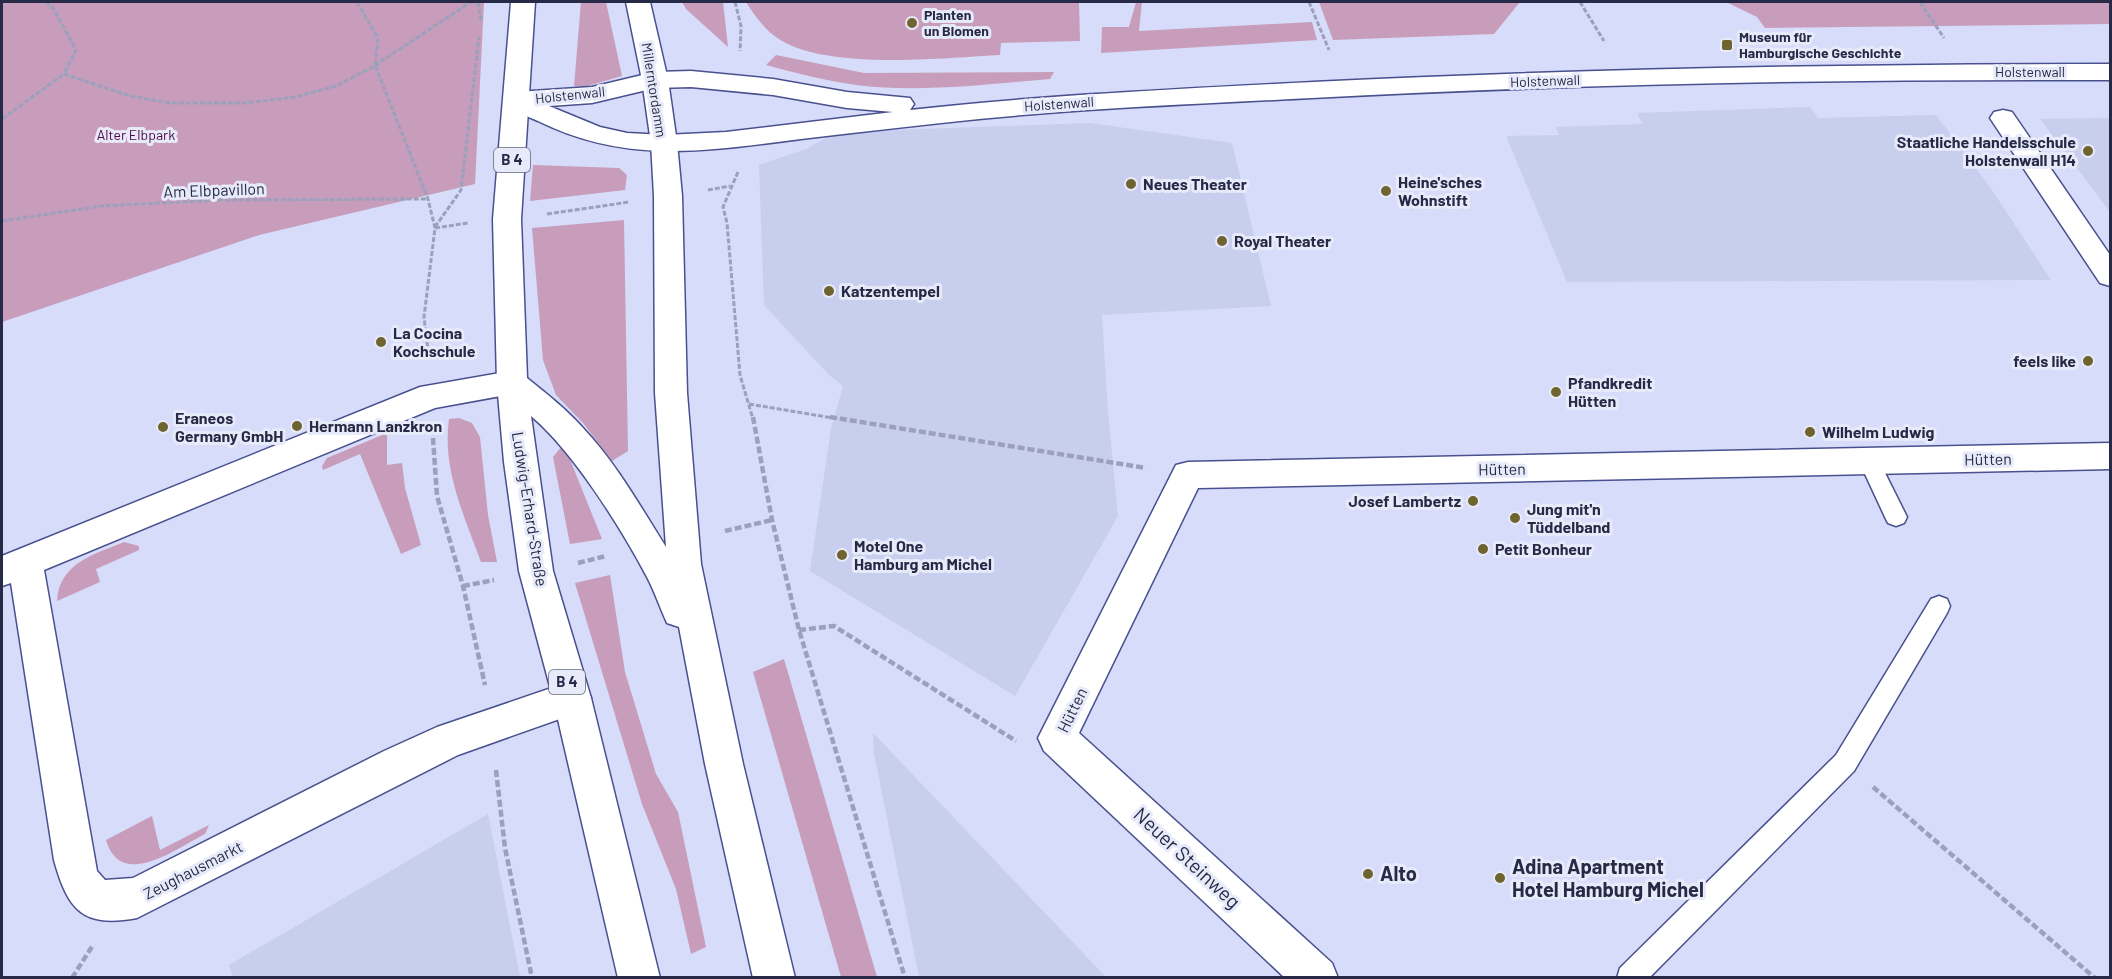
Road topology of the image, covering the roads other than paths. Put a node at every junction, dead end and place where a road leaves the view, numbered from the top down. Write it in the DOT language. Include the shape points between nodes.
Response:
graph roads {
  1 [pos="523,2"];
  2 [pos="638,2"];
  3 [pos="2110,72"];
  4 [pos="655,80"];
  5 [pos="517,100"];
  6 [pos="979,110"];
  7 [pos="2003,118"];
  8 [pos="664,143"];
  9 [pos="2110,276"];
  10 [pos="512,383"];
  11 [pos="2110,456"];
  12 [pos="1869,461"];
  13 [pos="1896,516"];
  14 [pos="13,566"];
  15 [pos="1939,606"];
  16 [pos="704,663"];
  17 [pos="572,698"];
  18 [pos="1057,738"];
  19 [pos="639,978"];
  20 [pos="774,978"];
  21 [pos="1317,978"];
  22 [pos="1630,978"];
  1 -- 5 [label="main road, B 4"];
  2 -- 4 [label="main road, Millerntordamm"];
  3 -- 6 [label="main road, Holstenwall" via="1628,78 1338,88"];
  4 -- 5 [label="main road, Holstenwall" via="592,95"];
  4 -- 6 [label="main road, Holstenwall" via="691,79 773,87 847,100"];
  4 -- 8 [label="main road, Millerntordamm"];
  5 -- 8 [label="main road, Millerntordamm" via="593,136"];
  5 -- 10 [label="main road, Ludwig-Erhard-Straße / B 4" via="507,219"];
  6 -- 8 [label="main road, Holstenwall"];
  7 -- 9 [label="main road"];
  8 -- 16 [label="main road" via="671,393 681,540"];
  10 -- 14 [label="main road, Zeughausmarkt" via="431,396"];
  10 -- 16 [label="main road" via="573,438 608,484 660,569"];
  10 -- 17 [label="main road, Ludwig-Erhard-Straße / B 4" via="536,571"];
  11 -- 12 [label="main road, Hütten"];
  12 -- 13 [label="lane"];
  12 -- 18 [label="main road, Hütten" via="1188,475"];
  14 -- 17 [label="main road, Zeughausmarkt" via="74,860 87,894 96,899 137,898 450,740"];
  15 -- 22 [label="lane" via="1845,763"];
  16 -- 20 [label="main road"];
  17 -- 19 [label="main road, Ludwig-Erhard-Straße / B 4"];
  18 -- 21 [label="main road, Neuer Steinweg"];
}
